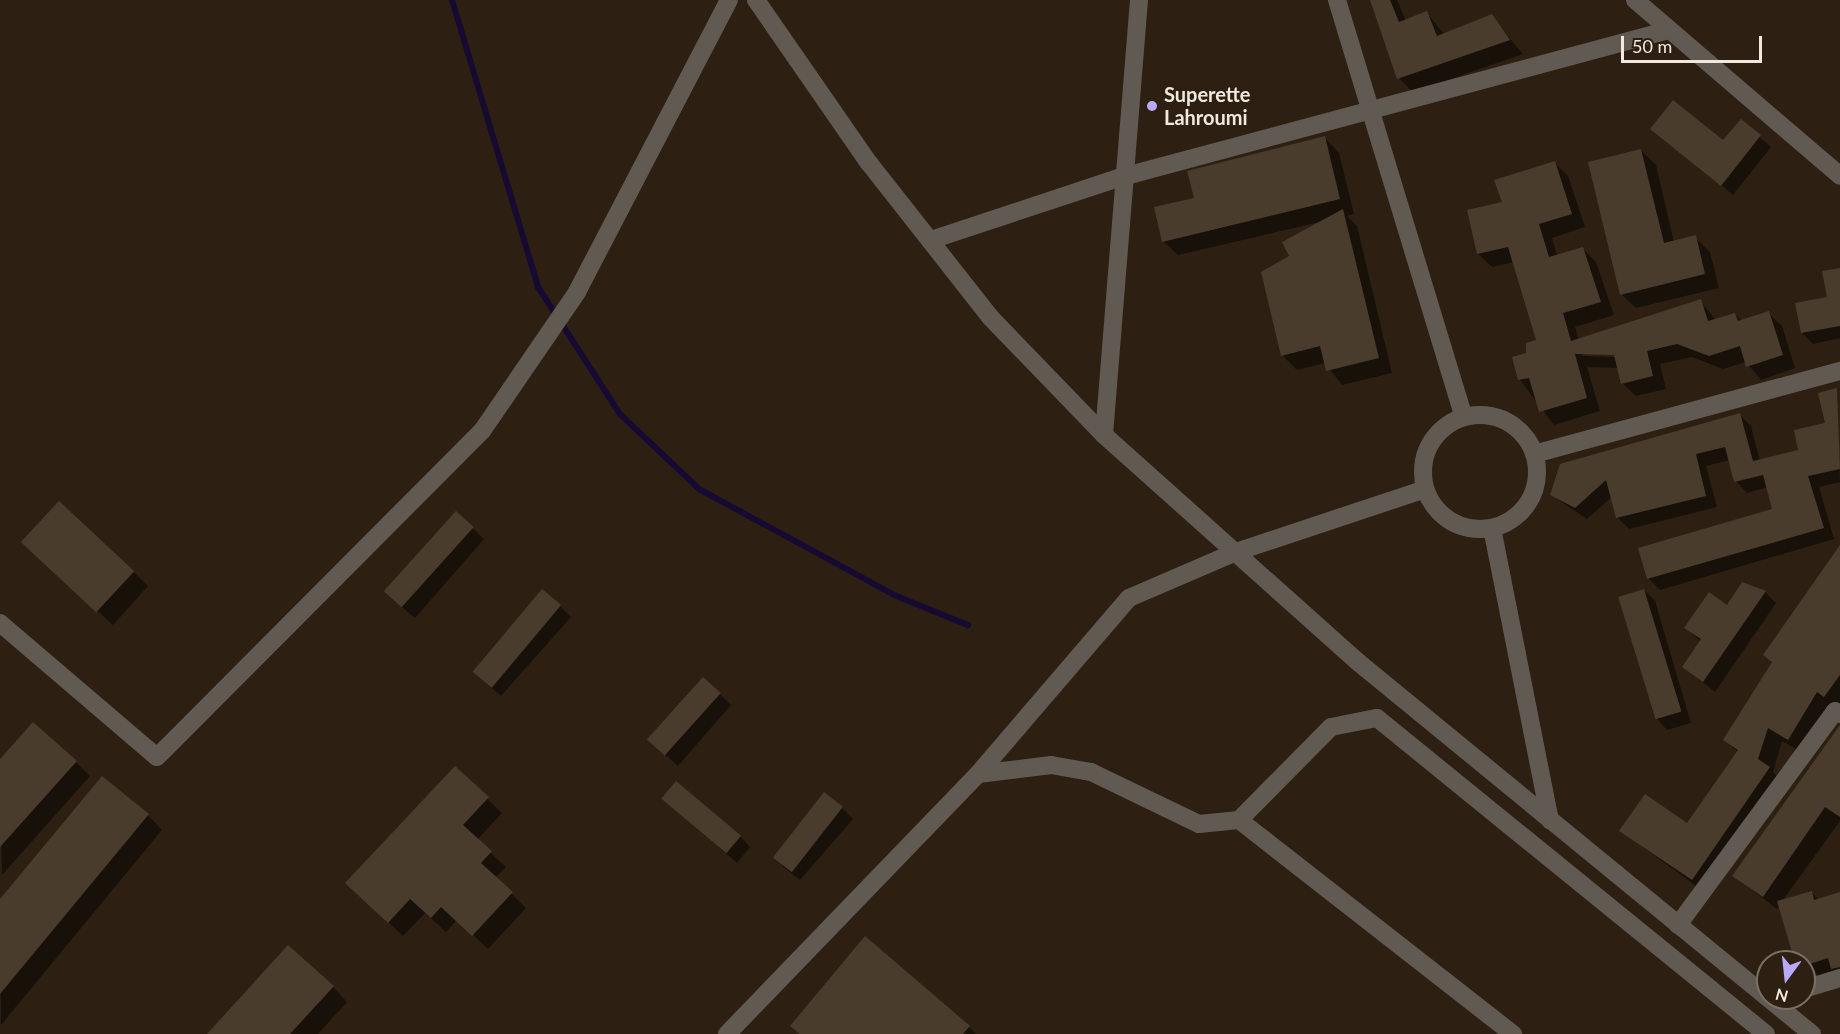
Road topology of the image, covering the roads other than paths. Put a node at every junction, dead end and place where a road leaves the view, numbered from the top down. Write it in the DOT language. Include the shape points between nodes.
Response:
graph roads {
  1 [pos="729,0"];
  2 [pos="756,0"];
  3 [pos="1139,0"];
  4 [pos="1337,0"];
  5 [pos="1635,0"];
  6 [pos="1669,30"];
  7 [pos="1370,108"];
  8 [pos="1840,176"];
  9 [pos="1122,177"];
  10 [pos="930,240"];
  11 [pos="1840,371"];
  12 [pos="1464,417"];
  13 [pos="1104,435"];
  14 [pos="1534,454"];
  15 [pos="1425,489"];
  16 [pos="1492,528"];
  17 [pos="1236,552"];
  18 [pos="0,623"];
  19 [pos="1838,710"];
  20 [pos="978,774"];
  21 [pos="1239,820"];
  22 [pos="1550,820"];
  23 [pos="1678,925"];
  24 [pos="1840,978"];
  25 [pos="1816,985"];
  26 [pos="1756,986"];
  27 [pos="1782,1010"];
  28 [pos="1801,1031"];
  29 [pos="727,1034"];
  30 [pos="1513,1034"];
  31 [pos="1766,1034"];
  1 -- 18 [label="street" via="577,292 482,431 401,518 157,757"];
  2 -- 10 [label="street" via="869,163"];
  3 -- 9 [label="street"];
  4 -- 7 [label="street"];
  5 -- 6 [label="street"];
  6 -- 7 [label="street"];
  6 -- 8 [label="street"];
  7 -- 9 [label="street"];
  7 -- 12 [label="street"];
  9 -- 10 [label="street"];
  9 -- 13 [label="street"];
  10 -- 13 [label="street" via="991,318"];
  11 -- 14 [label="street"];
  12 -- 14 [label="street" via="1501,419 1521,433"];
  12 -- 15 [label="street" via="1429,445"];
  13 -- 17 [label="street"];
  14 -- 16 [label="street" via="1536,478 1529,501 1514,518"];
  15 -- 16 [label="street" via="1437,510 1456,524"];
  15 -- 17 [label="street"];
  16 -- 22 [label="street"];
  17 -- 20 [label="street" via="1129,598"];
  17 -- 22 [label="street" via="1358,662"];
  19 -- 23 [label="street"];
  20 -- 21 [label="street" via="1051,765 1091,772 1199,824"];
  20 -- 29 [label="street"];
  21 -- 30 [label="street"];
  21 -- 31 [label="street" via="1331,728 1377,718"];
  22 -- 23 [label="street"];
  23 -- 26 [label="street"];
  24 -- 25 [label="street"];
  27 -- 28 [label="street"];
}
